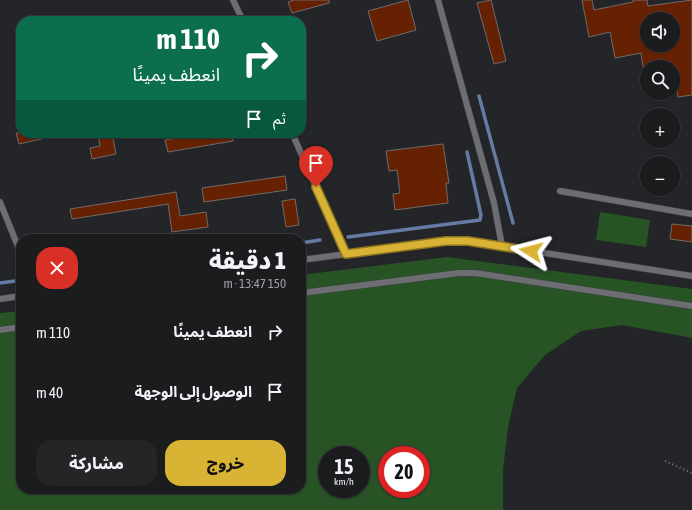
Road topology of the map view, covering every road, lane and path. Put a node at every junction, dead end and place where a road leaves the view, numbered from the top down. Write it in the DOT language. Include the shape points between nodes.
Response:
graph roads {
  1 [pos="233,0"];
  2 [pos="438,0"];
  3 [pos="241,16"];
  4 [pos="294,138"];
  5 [pos="560,191"];
  6 [pos="0,202"];
  7 [pos="692,214"];
  8 [pos="16,242"];
  9 [pos="502,246"];
  10 [pos="346,254"];
  11 [pos="306,259"];
  12 [pos="692,276"];
  13 [pos="306,292"];
  14 [pos="16,297"];
  15 [pos="0,299"];
  16 [pos="692,306"];
  17 [pos="16,328"];
  18 [pos="0,330"];
  19 [pos="665,461"];
  20 [pos="692,473"];
  1 -- 3 [label="lane"];
  2 -- 9 [label="lane" via="494,203"];
  4 -- 10 [label="lane"];
  5 -- 7 [label="lane"];
  6 -- 8 [label="lane"];
  9 -- 10 [label="lane" via="446,241"];
  9 -- 12 [label="lane"];
  10 -- 11 [label="lane"];
  13 -- 16 [label="lane" via="475,273"];
  14 -- 15 [label="lane"];
  17 -- 18 [label="lane"];
  19 -- 20 [label="path"];
}
